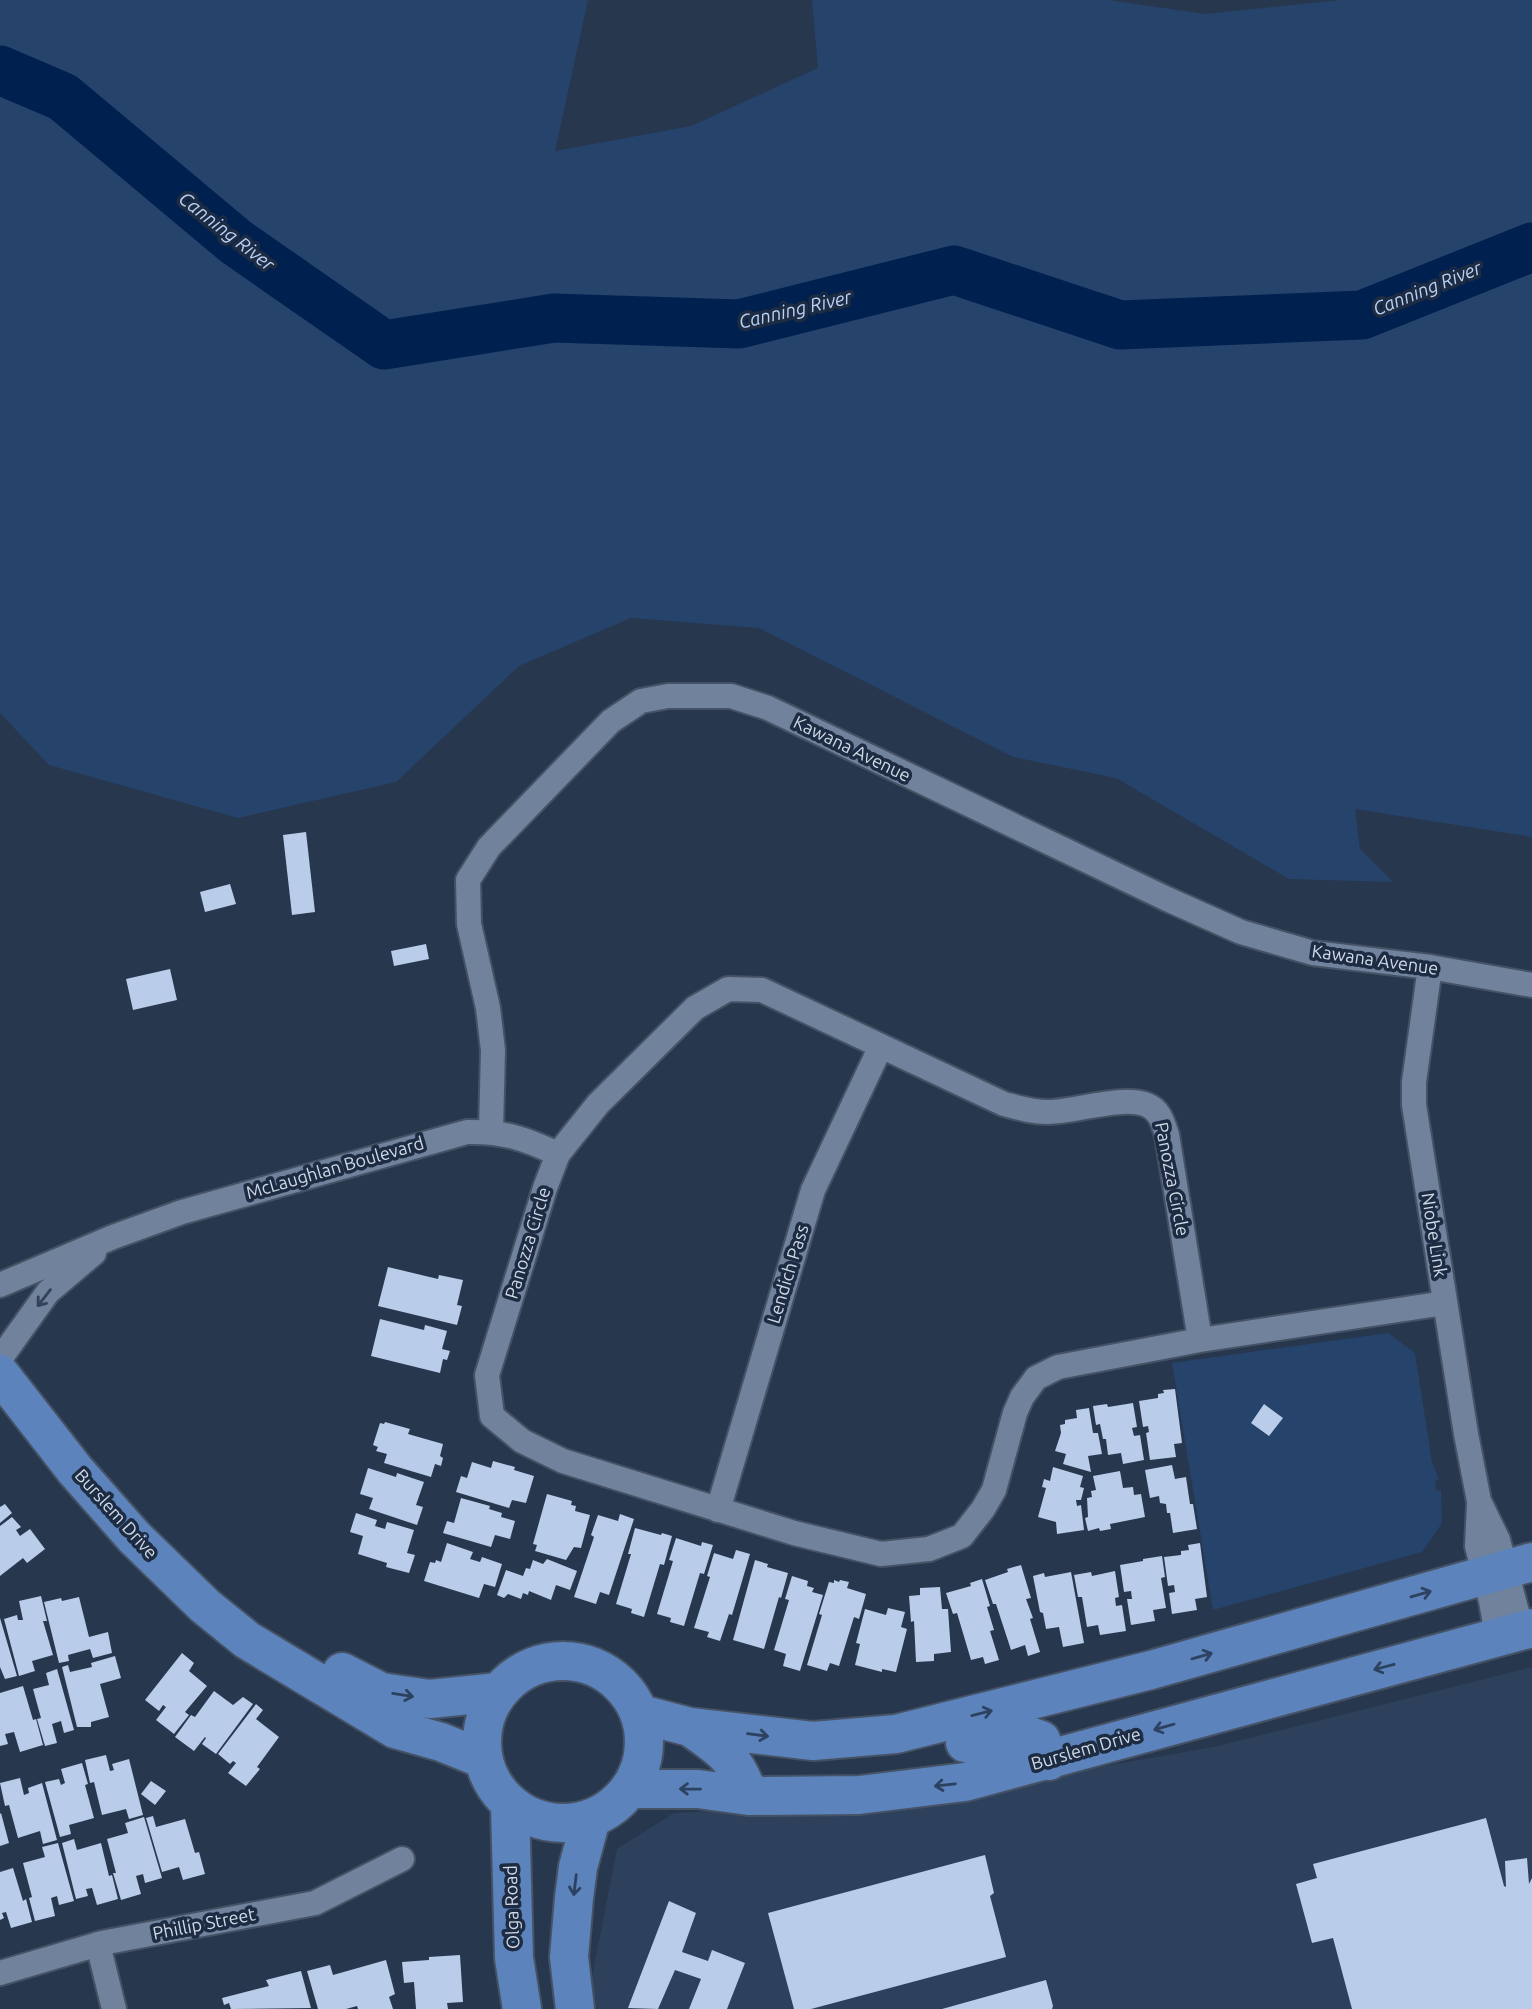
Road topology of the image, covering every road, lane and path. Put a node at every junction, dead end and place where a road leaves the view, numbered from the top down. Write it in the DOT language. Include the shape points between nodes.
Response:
graph roads {
  1 [pos="1430,968"];
  2 [pos="1532,985"];
  3 [pos="881,1046"];
  4 [pos="491,1131"];
  5 [pos="558,1154"];
  6 [pos="113,1237"];
  7 [pos="0,1285"];
  8 [pos="1445,1303"];
  9 [pos="1200,1340"];
  10 [pos="0,1359"];
  11 [pos="0,1374"];
  12 [pos="718,1510"];
  13 [pos="1507,1569"];
  14 [pos="1517,1632"];
  15 [pos="247,1640"];
  16 [pos="498,1692"];
  17 [pos="640,1714"];
  18 [pos="690,1727"];
  19 [pos="813,1741"];
  20 [pos="483,1759"];
  21 [pos="1049,1761"];
  22 [pos="630,1789"];
  23 [pos="750,1796"];
  24 [pos="510,1805"];
  25 [pos="591,1819"];
  26 [pos="402,1858"];
  27 [pos="98,1944"];
  28 [pos="0,1973"];
  29 [pos="567,2004"];
  30 [pos="114,2009"];
  31 [pos="522,2009"];
  1 -- 2 [label="street, Kawana Avenue"];
  1 -- 4 [label="street, Kawana Avenue" via="1313,953 1241,932 768,708 731,696 668,696 641,701 611,721 489,847 468,880 469,925 493,1050"];
  1 -- 8 [label="street, Niobe Link" via="1414,1105"];
  3 -- 5 [label="street, Panozza Circle" via="762,990 728,989 695,1007 598,1104"];
  3 -- 9 [label="street, Panozza Circle" via="1027,1111 1127,1102 1147,1105 1160,1114"];
  3 -- 12 [label="street, Lendich Pass" via="813,1190"];
  4 -- 5 [label="street, McLaughlan Boulevard"];
  4 -- 6 [label="street, McLaughlan Boulevard" via="437,1139 182,1212"];
  5 -- 12 [label="street, Panozza Circle" via="488,1375 492,1416 522,1441 563,1461"];
  6 -- 7 [label="street, McLaughlan Boulevard"];
  6 -- 10 [label="street, McLaughlan Boulevard, one-way" via="48,1292"];
  8 -- 9 [label="street, Panozza Circle"];
  8 -- 13 [label="street, Niobe Link" via="1479,1501 1477,1546"];
  9 -- 12 [label="street, Panozza Circle" via="1058,1367 1036,1378 1018,1405 995,1490 985,1506 962,1536 929,1549 881,1554"];
  11 -- 15 [label="main road, Burslem Drive" via="134,1537"];
  13 -- 14 [label="street, Niobe Link"];
  19 -- 13 [label="main road, one-way" via="896,1734 1151,1670"];
  14 -- 21 [label="main road, Burslem Drive, one-way"];
  15 -- 16 [label="main road, Burslem Drive, one-way" via="312,1657 381,1692 430,1699"];
  15 -- 20 [label="main road, Burslem Drive" via="395,1729"];
  16 -- 17 [label="main road" via="516,1674 564,1660 588,1664 610,1675 628,1692"];
  16 -- 20 [label="main road" via="481,1736"];
  17 -- 18 [label="main road"];
  17 -- 22 [label="main road" via="645,1739 642,1765"];
  18 -- 19 [label="main road, one-way"];
  18 -- 23 [label="main road" via="723,1749"];
  19 -- 21 [label="main road" via="865,1756 925,1753 1014,1730 1041,1740"];
  20 -- 24 [label="main road" via="493,1784"];
  21 -- 23 [label="main road, Burslem Drive, one-way" via="965,1783 859,1794"];
  23 -- 22 [label="main road, Burslem Drive, one-way" via="698,1789"];
  22 -- 25 [label="main road"];
  24 -- 25 [label="main road" via="548,1822"];
  24 -- 31 [label="main road, Olga Road" via="514,1958"];
  25 -- 29 [label="main road, one-way" via="578,1867"];
  26 -- 27 [label="street, Phillip Street" via="315,1903"];
  27 -- 28 [label="street, Phillip Street"];
  27 -- 30 [label="street"];
}
